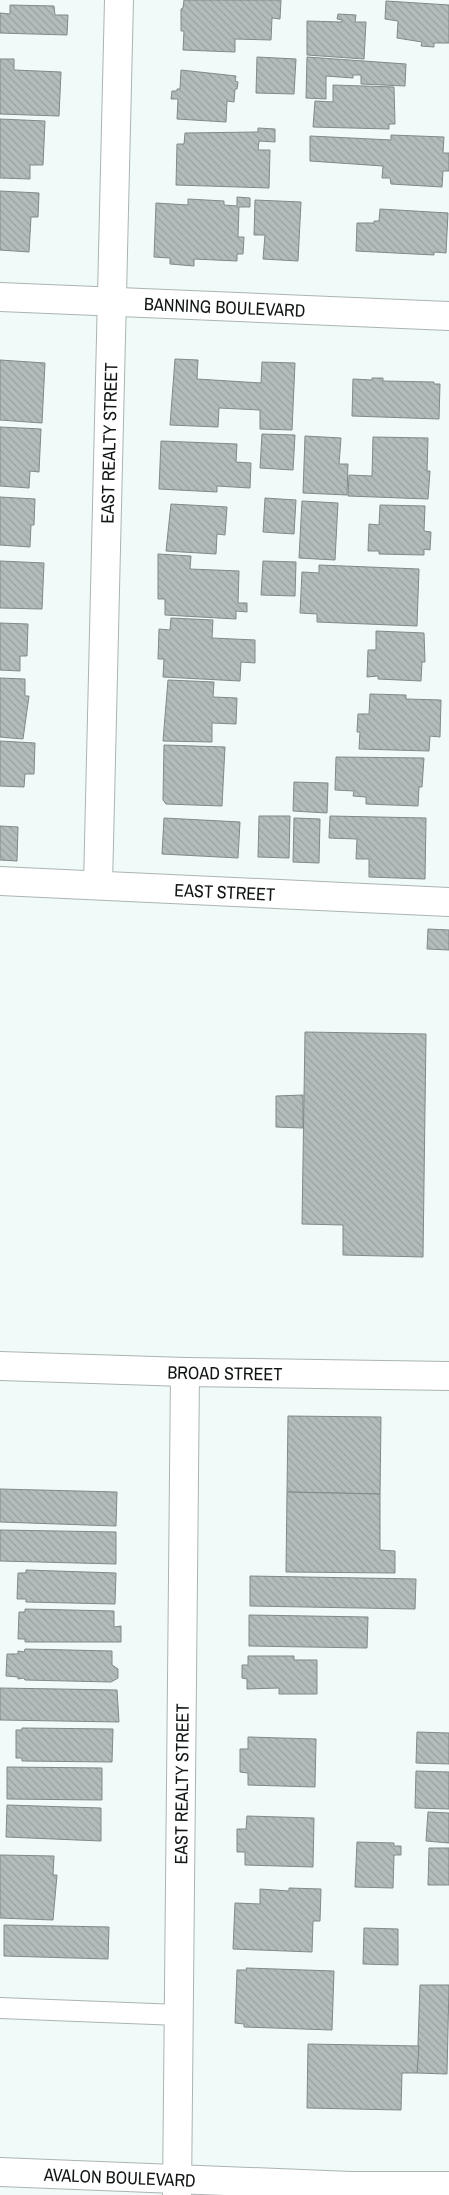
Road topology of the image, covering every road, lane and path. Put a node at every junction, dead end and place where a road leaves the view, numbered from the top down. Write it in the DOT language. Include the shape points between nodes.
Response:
graph roads {
  1 [pos="119,0"];
  2 [pos="0,297"];
  3 [pos="112,302"];
  4 [pos="449,316"];
  5 [pos="0,881"];
  6 [pos="98,885"];
  7 [pos="449,902"];
  8 [pos="0,1366"];
  9 [pos="185,1372"];
  10 [pos="449,1376"];
  11 [pos="0,2008"];
  12 [pos="179,2015"];
  13 [pos="0,2172"];
  14 [pos="449,2186"];
  15 [pos="177,2187"];
  1 -- 3 [label="street, EAST REALTY STREET"];
  2 -- 3 [label="street, BANNING BOULEVARD"];
  3 -- 4 [label="street, BANNING BOULEVARD"];
  3 -- 6 [label="street, EAST REALTY STREET"];
  5 -- 6 [label="street, EAST STREET"];
  6 -- 7 [label="street, EAST STREET"];
  8 -- 9 [label="street, BROAD STREET"];
  9 -- 10 [label="street, BROAD STREET"];
  9 -- 12 [label="street, EAST REALTY STREET"];
  11 -- 12 [label="lane"];
  12 -- 15 [label="street, EAST REALTY STREET"];
  13 -- 15 [label="street, AVALON BOULEVARD"];
  14 -- 15 [label="street, AVALON BOULEVARD"];
}
